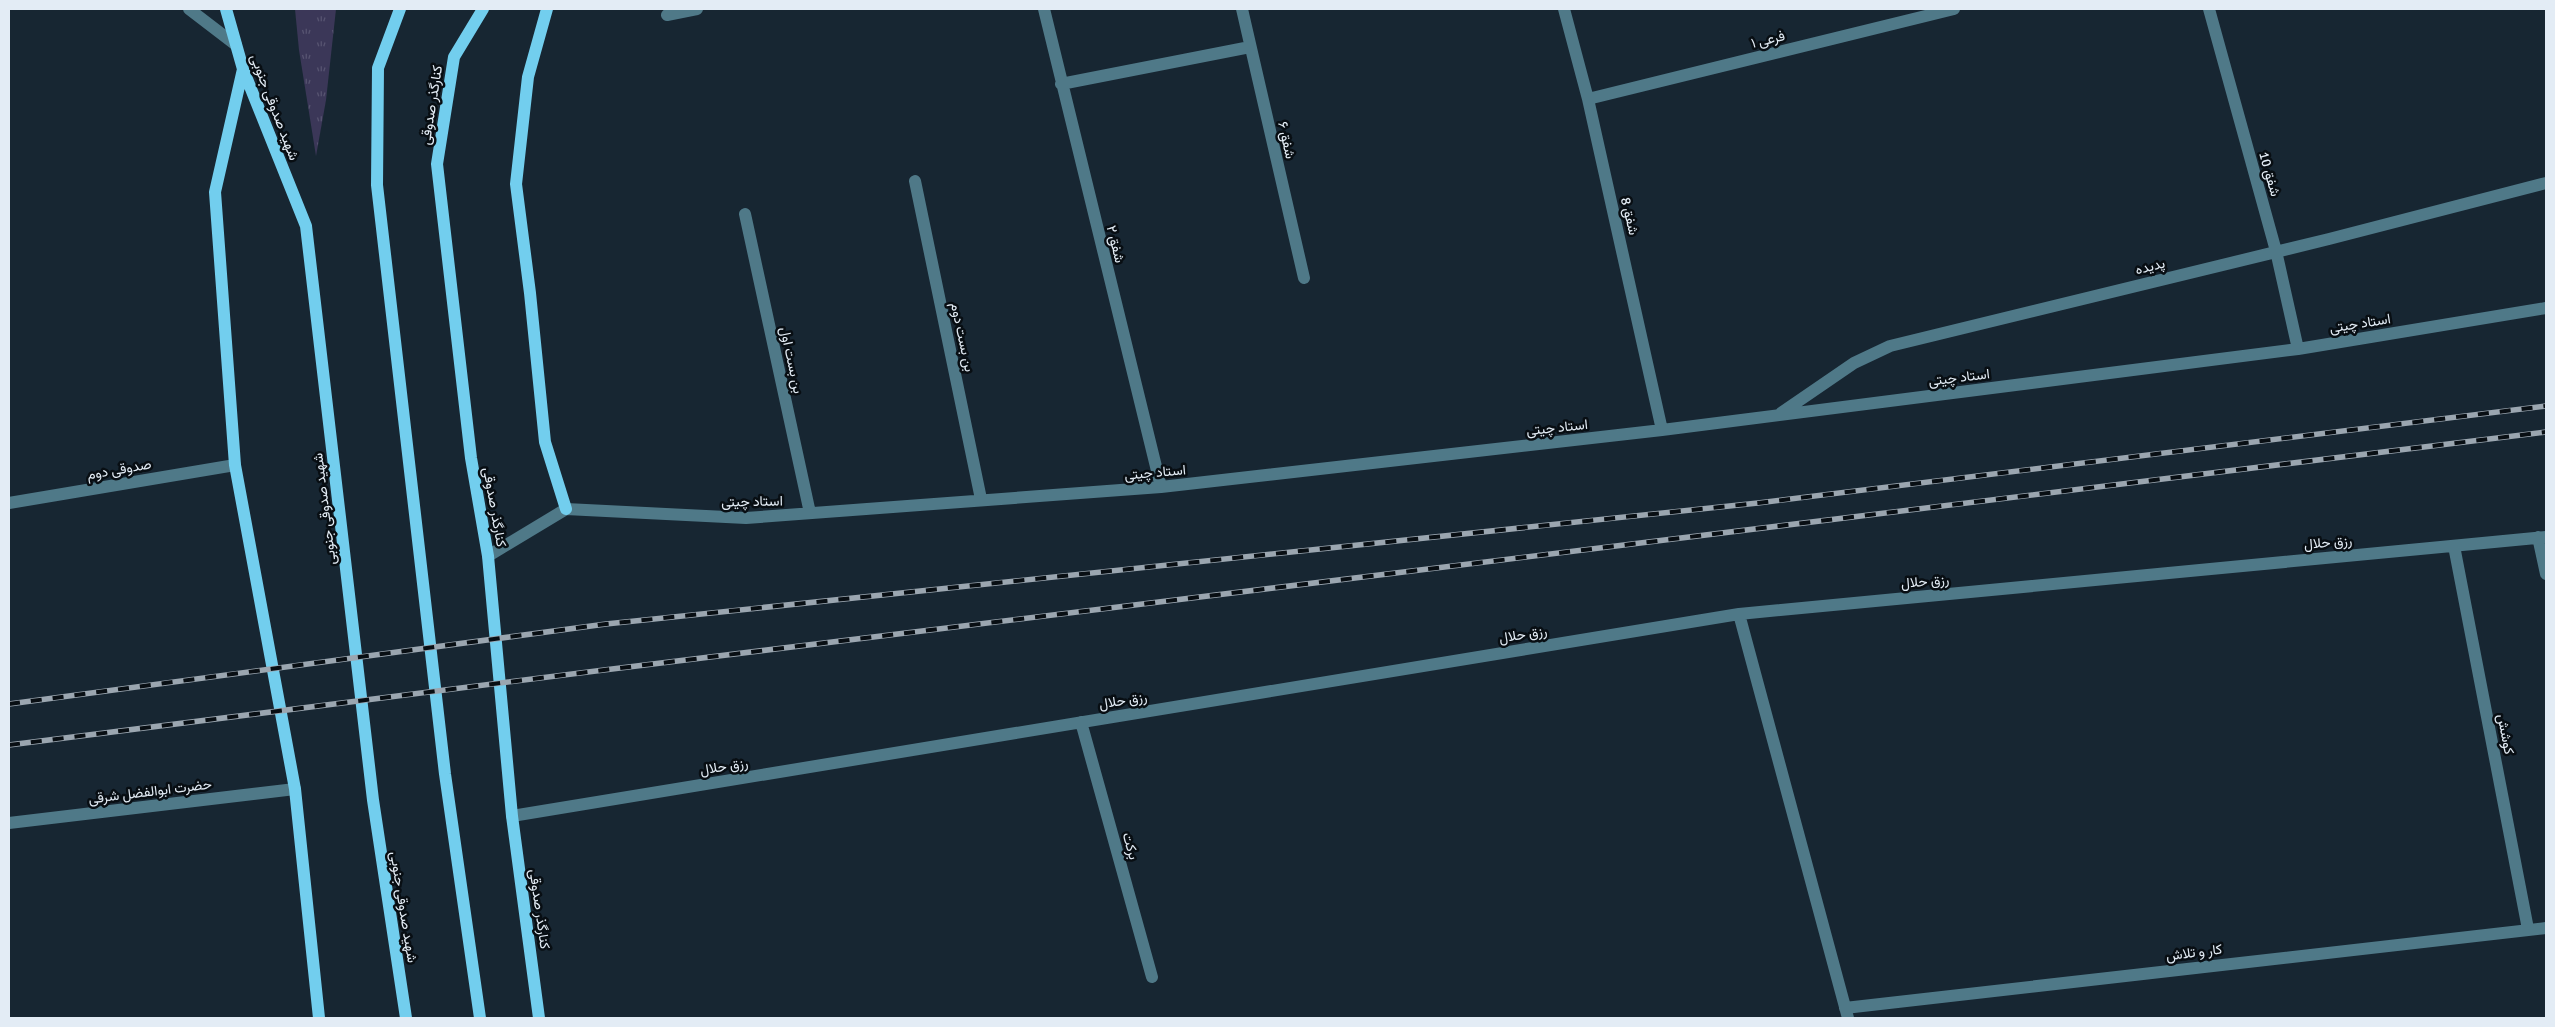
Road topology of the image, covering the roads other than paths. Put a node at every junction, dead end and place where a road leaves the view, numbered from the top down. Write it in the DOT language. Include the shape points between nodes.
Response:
graph roads {
  1 [pos="189,9"];
  2 [pos="226,9"];
  3 [pos="400,9"];
  4 [pos="483,9"];
  5 [pos="547,9"];
  6 [pos="697,9"];
  7 [pos="1044,9"];
  8 [pos="1242,9"];
  9 [pos="1564,9"];
  10 [pos="1954,9"];
  11 [pos="2209,9"];
  12 [pos="667,15"];
  13 [pos="236,45"];
  14 [pos="1250,47"];
  15 [pos="243,69"];
  16 [pos="1061,84"];
  17 [pos="1588,99"];
  18 [pos="915,180"];
  19 [pos="2546,183"];
  20 [pos="745,214"];
  21 [pos="2276,250"];
  22 [pos="1304,278"];
  23 [pos="2546,308"];
  24 [pos="2298,349"];
  25 [pos="1778,415"];
  26 [pos="1662,430"];
  27 [pos="235,465"];
  28 [pos="1161,487"];
  29 [pos="982,499"];
  30 [pos="9,503"];
  31 [pos="566,509"];
  32 [pos="810,513"];
  33 [pos="2542,537"];
  34 [pos="2454,546"];
  35 [pos="488,556"];
  36 [pos="2546,574"];
  37 [pos="1739,614"];
  38 [pos="1081,722"];
  39 [pos="295,789"];
  40 [pos="512,816"];
  41 [pos="9,823"];
  42 [pos="2546,928"];
  43 [pos="2528,929"];
  44 [pos="1152,978"];
  45 [pos="1847,1013"];
  46 [pos="319,1018"];
  47 [pos="406,1018"];
  48 [pos="480,1018"];
  49 [pos="540,1018"];
  1 -- 13 [label="street"];
  2 -- 13 [label="main road, شهید صدوقی جنوبی"];
  3 -- 48 [label="main road" via="378,68 377,185 445,774"];
  4 -- 35 [label="main road, کنارگذر صدوقی" via="454,57 437,164 471,458"];
  5 -- 31 [label="main road" via="528,77 516,184 545,442"];
  6 -- 12 [label="street"];
  7 -- 16 [label="street, شفق ۲"];
  8 -- 14 [label="street, شفق ۶"];
  9 -- 17 [label="street, شفق 8"];
  10 -- 17 [label="street, فرعی ۱"];
  11 -- 21 [label="street, شفق 10"];
  13 -- 15 [label="main road, شهید صدوقی جنوبی"];
  14 -- 16 [label="street"];
  14 -- 22 [label="street, شفق ۶"];
  15 -- 27 [label="main road" via="215,192"];
  15 -- 47 [label="main road, شهید صدوقی جنوبی" via="306,226 373,800"];
  16 -- 28 [label="street, شفق ۲"];
  17 -- 26 [label="street, شفق 8"];
  18 -- 29 [label="street, بن بست دوم"];
  19 -- 21 [label="street, پدیده"];
  20 -- 32 [label="street, بن بست اول"];
  21 -- 24 [label="street, شفق 10"];
  21 -- 25 [label="street, پدیده" via="1890,346 1854,363"];
  23 -- 24 [label="street, استاد چیتی"];
  24 -- 25 [label="street, استاد چیتی"];
  25 -- 26 [label="street, استاد چیتی"];
  26 -- 28 [label="street, استاد چیتی"];
  27 -- 30 [label="street, صدوقی دوم"];
  27 -- 39 [label="main road"];
  28 -- 29 [label="street, استاد چیتی"];
  29 -- 32 [label="street, استاد چیتی"];
  31 -- 32 [label="street, استاد چیتی" via="746,518"];
  31 -- 35 [label="street"];
  33 -- 34 [label="street, رزق حلال"];
  33 -- 36 [label="street"];
  34 -- 37 [label="street, رزق حلال"];
  34 -- 43 [label="street, کوشش"];
  35 -- 40 [label="main road, کنارگذر صدوقی"];
  37 -- 38 [label="street, رزق حلال"];
  37 -- 45 [label="street"];
  38 -- 40 [label="street, رزق حلال"];
  38 -- 44 [label="street, برکت"];
  39 -- 41 [label="street, حضرت ابوالفضل شرقی"];
  39 -- 46 [label="main road"];
  40 -- 49 [label="main road, کنارگذر صدوقی"];
  42 -- 43 [label="street, کار و تلاش"];
  43 -- 45 [label="street, کار و تلاش"];
}
